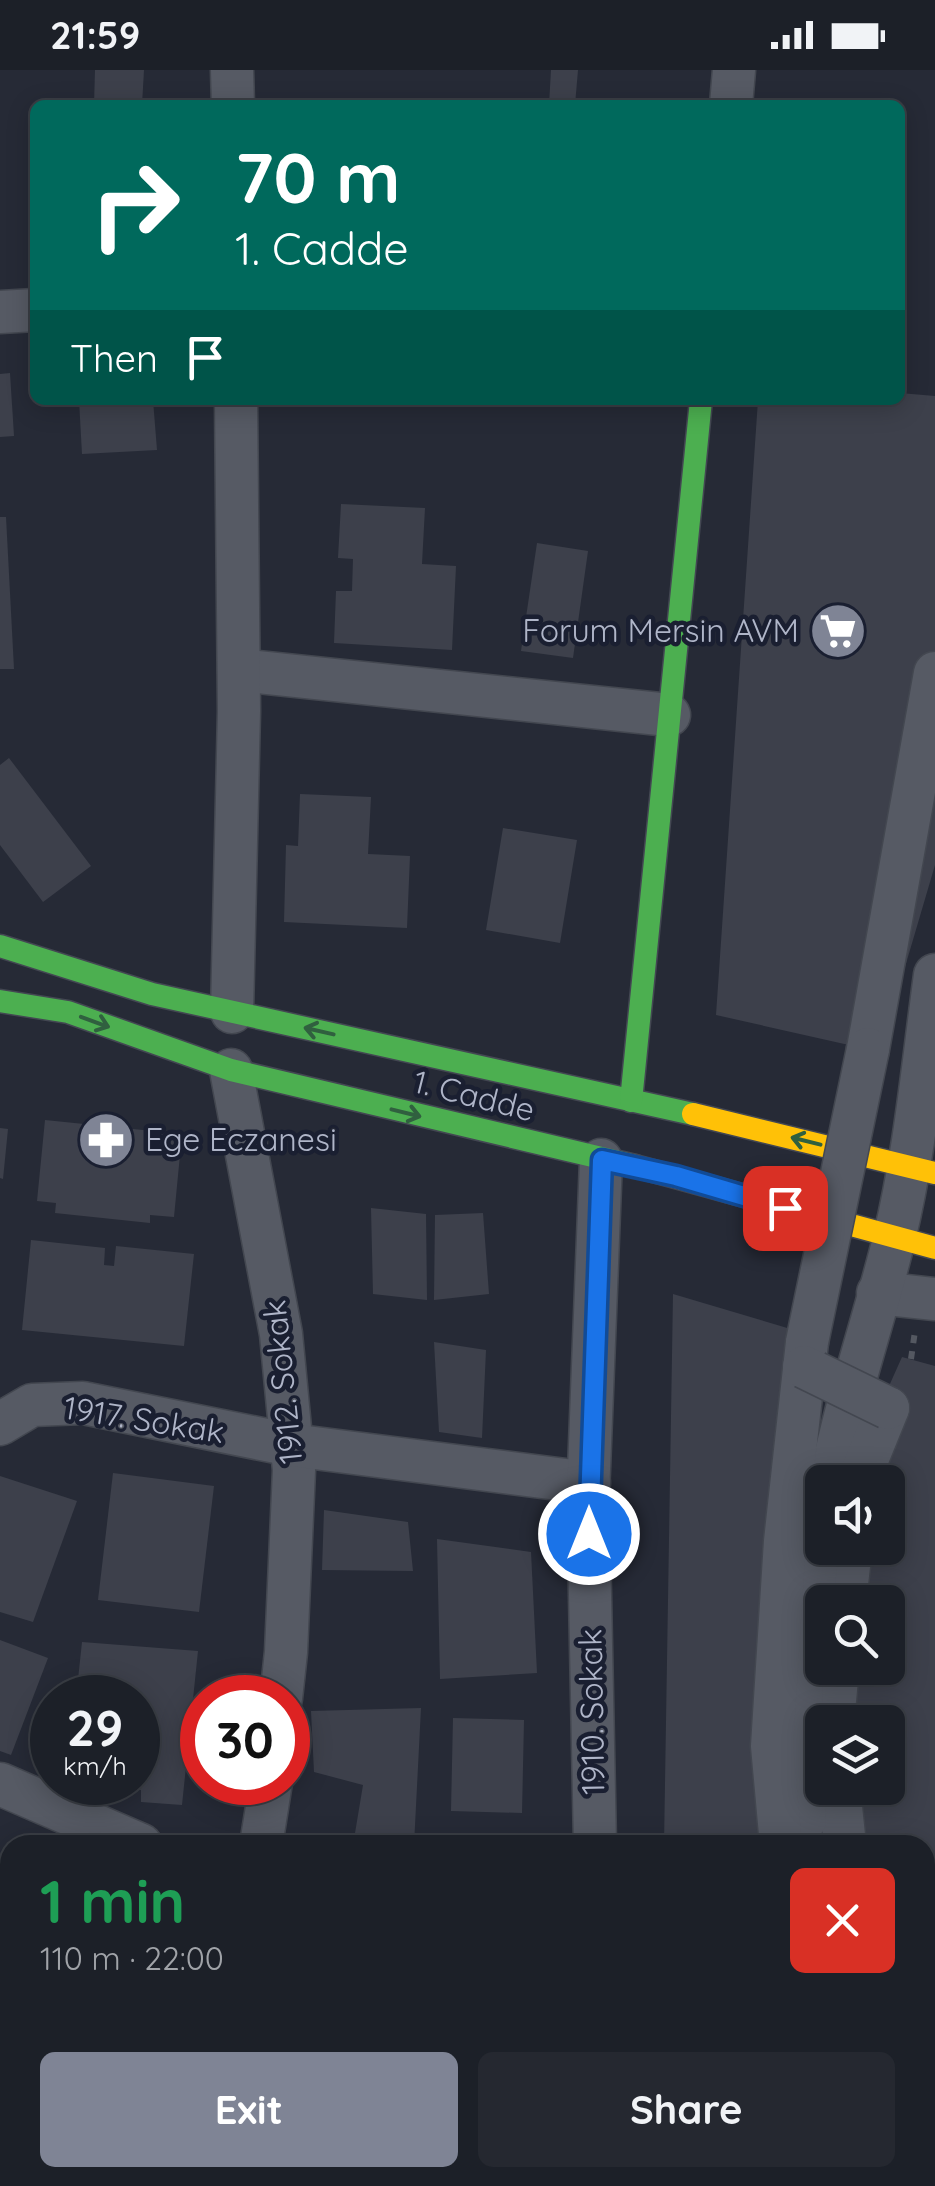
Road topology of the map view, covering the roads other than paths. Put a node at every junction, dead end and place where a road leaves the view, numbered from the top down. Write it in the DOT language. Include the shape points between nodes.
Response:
graph roads {
  1 [pos="232,70"];
  2 [pos="734,70"];
  3 [pos="233,100"];
  4 [pos="731,100"];
  5 [pos="30,310"];
  6 [pos="0,312"];
  7 [pos="236,405"];
  8 [pos="700,405"];
  9 [pos="238,670"];
  10 [pos="935,673"];
  11 [pos="669,715"];
  12 [pos="17,926"];
  13 [pos="0,946"];
  14 [pos="935,975"];
  15 [pos="152,994"];
  16 [pos="0,1001"];
  17 [pos="232,1012"];
  18 [pos="231,1070"];
  19 [pos="630,1101"];
  20 [pos="602,1160"];
  21 [pos="922,1170"];
  22 [pos="914,1244"];
  23 [pos="878,1293"];
  24 [pos="935,1299"];
  25 [pos="806,1354"];
  26 [pos="0,1424"];
  27 [pos="292,1445"];
  28 [pos="833,1465"];
  29 [pos="865,1465"];
  30 [pos="588,1483"];
  31 [pos="816,1565"];
  32 [pos="282,1675"];
  33 [pos="0,1784"];
  34 [pos="267,1805"];
  35 [pos="840,1805"];
  36 [pos="118,1835"];
  37 [pos="263,1835"];
  38 [pos="595,1835"];
  39 [pos="779,1835"];
  40 [pos="808,1835"];
  41 [pos="844,1835"];
  1 -- 3 [label="street"];
  2 -- 4 [label="street"];
  5 -- 6 [label="street"];
  7 -- 9 [label="street"];
  8 -- 11 [label="street"];
  9 -- 11 [label="street"];
  9 -- 17 [label="street"];
  10 -- 25 [label="street, bridge"];
  11 -- 19 [label="street"];
  12 -- 15 [label="street"];
  13 -- 15 [label="street, 1. Cadde"];
  14 -- 21 [label="street"];
  15 -- 17 [label="street, 1. Cadde"];
  16 -- 18 [label="street, 1. Cadde, one-way" via="68,1012"];
  19 -- 17 [label="street, 1. Cadde, one-way"];
  18 -- 20 [label="street, 1. Cadde, one-way"];
  18 -- 27 [label="street, 1912. Sokak" via="281,1334"];
  21 -- 19 [label="street, 1. Cadde, one-way"];
  20 -- 22 [label="street, 1. Cadde"];
  20 -- 30 [label="street, 1910. Sokak"];
  21 -- 22 [label="street"];
  22 -- 23 [label="street"];
  23 -- 24 [label="street"];
  23 -- 28 [label="street"];
  25 -- 29 [label="street, bridge" via="888,1408"];
  25 -- 39 [label="street" via="772,1746"];
  26 -- 27 [label="street, 1917. Sokak" via="32,1405 84,1404"];
  27 -- 30 [label="street, 1917. Sokak"];
  27 -- 32 [label="street, 1912. Sokak"];
  30 -- 38 [label="street, 1910. Sokak"];
  31 -- 40 [label="street" via="801,1691"];
  33 -- 36 [label="street"];
  34 -- 37 [label="street"];
  35 -- 41 [label="street"];
}
